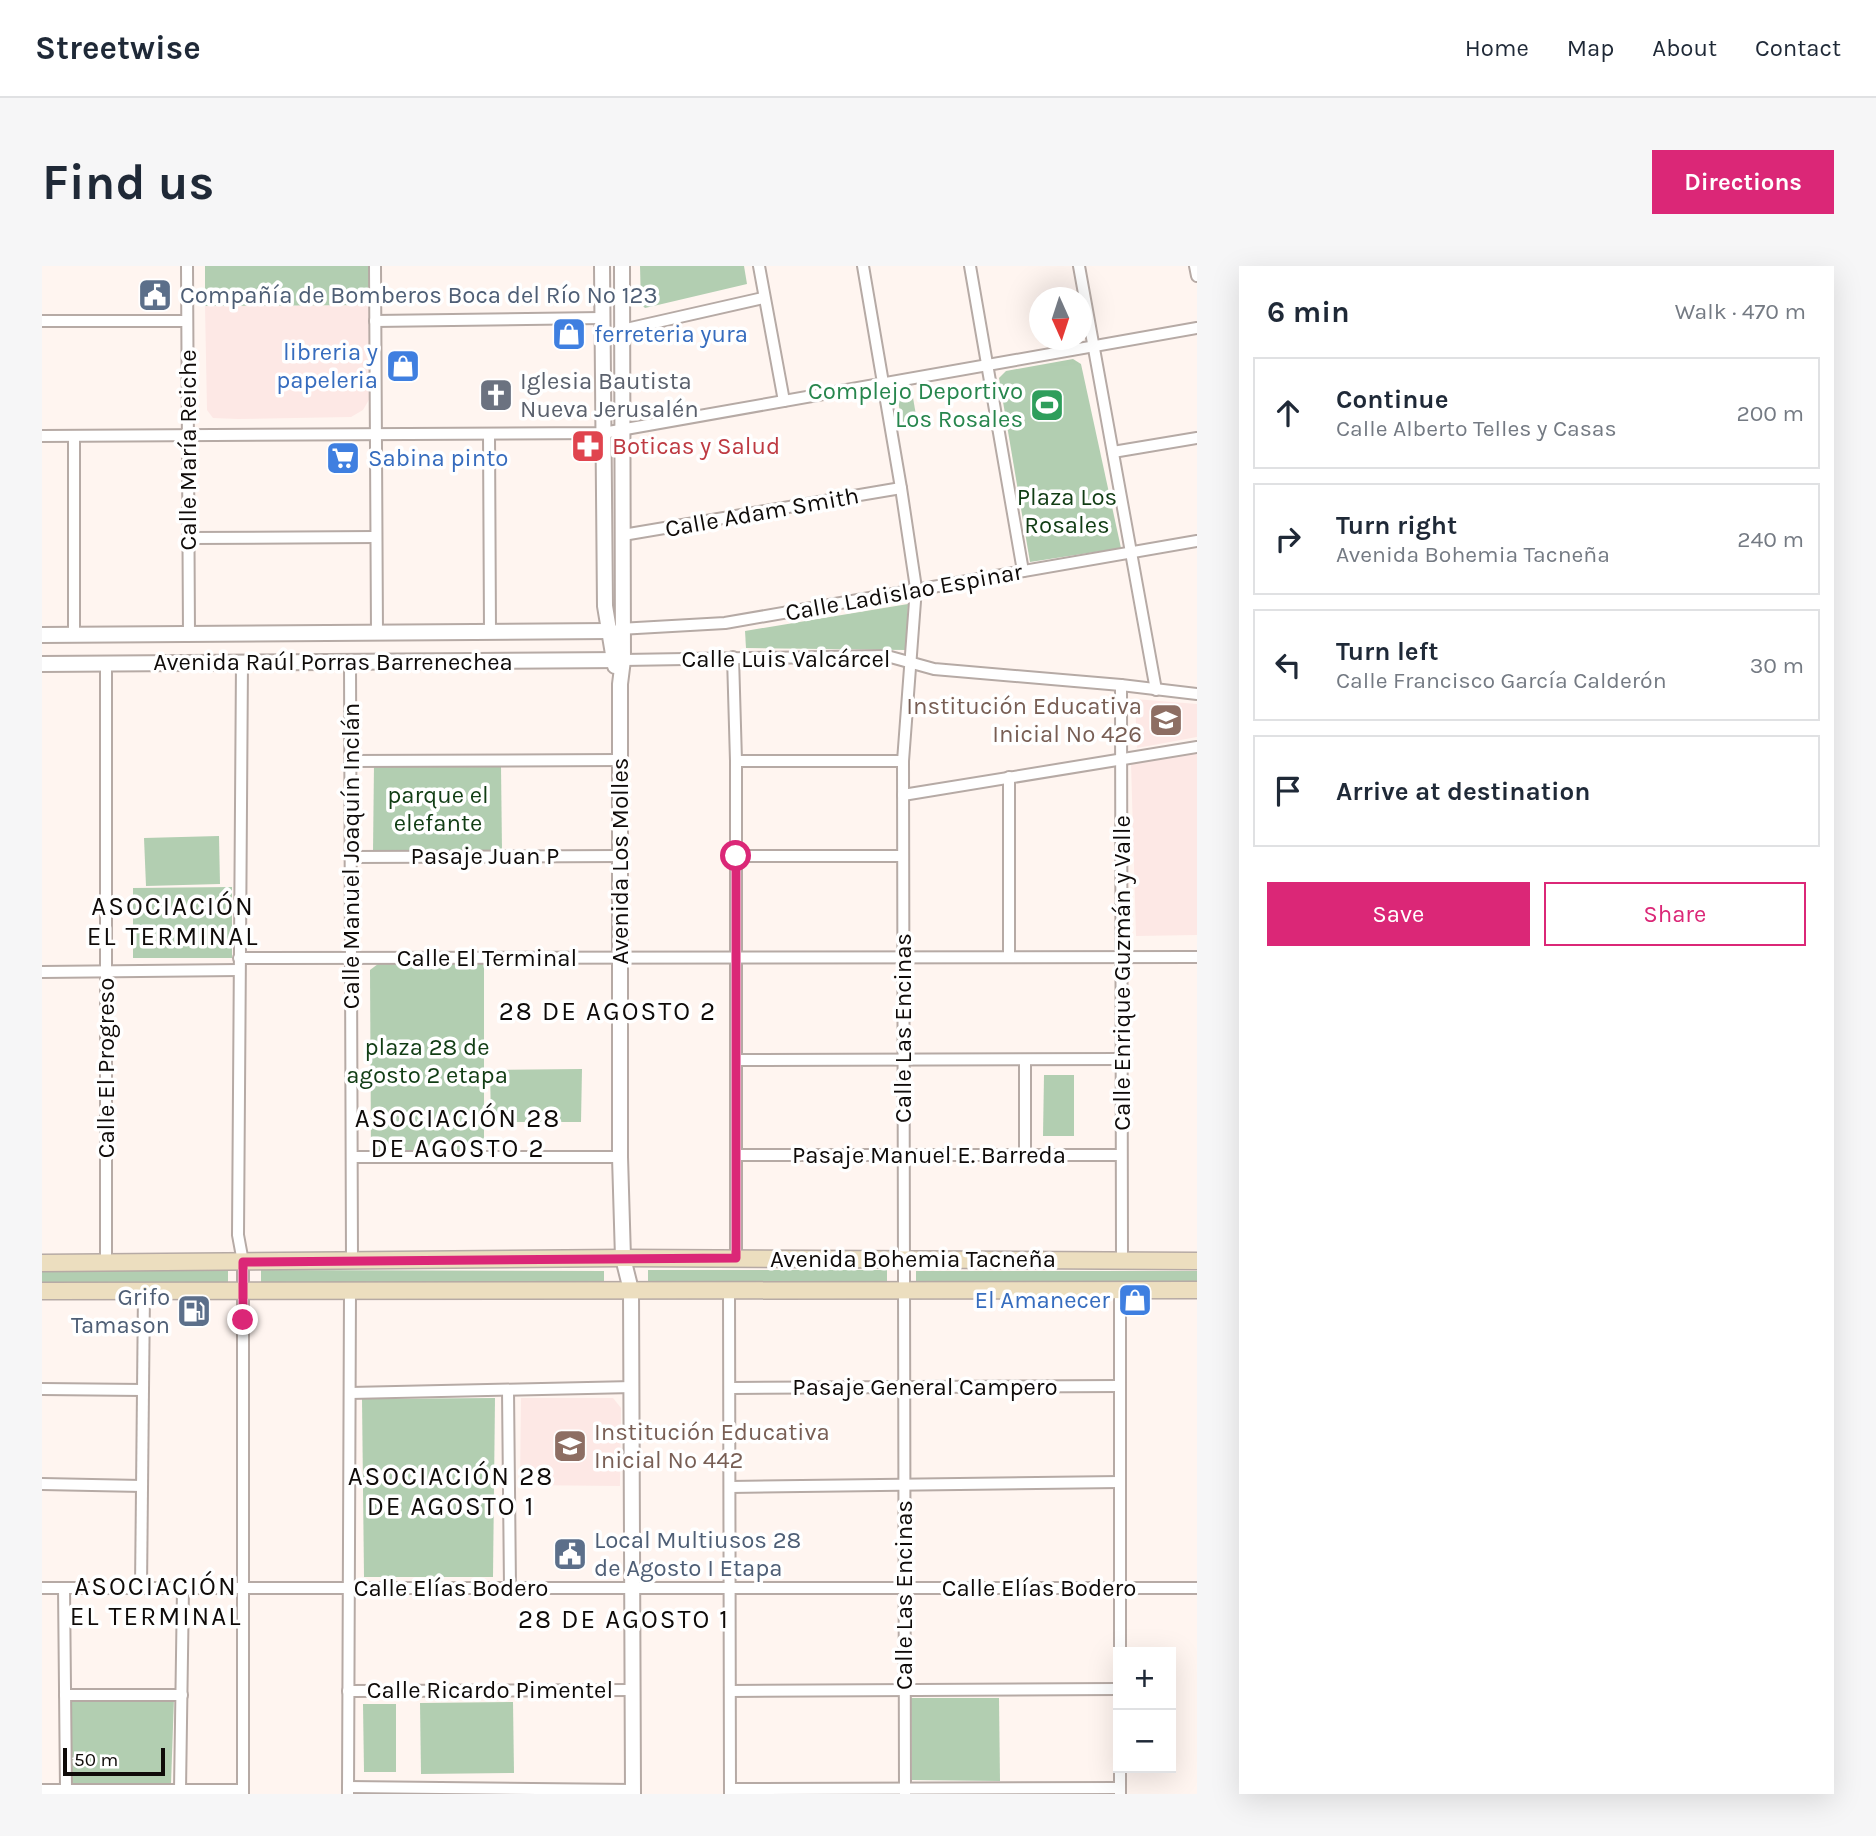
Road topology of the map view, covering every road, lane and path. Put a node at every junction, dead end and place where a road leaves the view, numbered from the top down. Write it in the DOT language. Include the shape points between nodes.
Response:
graph roads {
  1 [pos="187,266"];
  2 [pos="375,266"];
  3 [pos="602,266"];
  4 [pos="622,266"];
  5 [pos="759,266"];
  6 [pos="863,266"];
  7 [pos="970,266"];
  8 [pos="1079,266"];
  9 [pos="1195,266"];
  10 [pos="1197,276"];
  11 [pos="763,298"];
  12 [pos="602,318"];
  13 [pos="42,321"];
  14 [pos="187,321"];
  15 [pos="375,321"];
  16 [pos="1197,328"];
  17 [pos="622,330"];
  18 [pos="1094,347"];
  19 [pos="988,365"];
  20 [pos="883,384"];
  21 [pos="784,401"];
  22 [pos="623,429"];
  23 [pos="603,433"];
  24 [pos="489,434"];
  25 [pos="376,435"];
  26 [pos="42,436"];
  27 [pos="74,436"];
  28 [pos="188,436"];
  29 [pos="1197,438"];
  30 [pos="1113,452"];
  31 [pos="901,488"];
  32 [pos="623,535"];
  33 [pos="376,537"];
  34 [pos="189,538"];
  35 [pos="1197,541"];
  36 [pos="1131,552"];
  37 [pos="1023,571"];
  38 [pos="916,588"];
  39 [pos="616,629"];
  40 [pos="490,632"];
  41 [pos="377,633"];
  42 [pos="42,635"];
  43 [pos="74,635"];
  44 [pos="189,635"];
  45 [pos="733,657"];
  46 [pos="618,660"];
  47 [pos="350,662"];
  48 [pos="911,662"];
  49 [pos="106,663"];
  50 [pos="243,663"];
  51 [pos="42,664"];
  52 [pos="1121,685"];
  53 [pos="1156,690"];
  54 [pos="1197,694"];
  55 [pos="1197,747"];
  56 [pos="1122,759"];
  57 [pos="350,761"];
  58 [pos="620,761"];
  59 [pos="736,761"];
  60 [pos="903,761"];
  61 [pos="1009,777"];
  62 [pos="903,795"];
  63 [pos="620,856"];
  64 [pos="736,856"];
  65 [pos="903,856"];
  66 [pos="350,857"];
  67 [pos="903,957"];
  68 [pos="1009,957"];
  69 [pos="1121,957"];
  70 [pos="1197,957"];
  71 [pos="239,958"];
  72 [pos="351,958"];
  73 [pos="620,958"];
  74 [pos="736,958"];
  75 [pos="239,971"];
  76 [pos="42,972"];
  77 [pos="106,972"];
  78 [pos="1025,1059"];
  79 [pos="1121,1059"];
  80 [pos="736,1060"];
  81 [pos="903,1060"];
  82 [pos="903,1155"];
  83 [pos="1025,1155"];
  84 [pos="1121,1155"];
  85 [pos="736,1156"];
  86 [pos="352,1157"];
  87 [pos="620,1157"];
  88 [pos="623,1258"];
  89 [pos="736,1258"];
  90 [pos="903,1259"];
  91 [pos="352,1261"];
  92 [pos="1122,1261"];
  93 [pos="1197,1261"];
  94 [pos="243,1262"];
  95 [pos="42,1263"];
  96 [pos="106,1263"];
  97 [pos="631,1290"];
  98 [pos="729,1290"];
  99 [pos="903,1290"];
  100 [pos="1120,1290"];
  101 [pos="1197,1290"];
  102 [pos="42,1291"];
  103 [pos="144,1291"];
  104 [pos="243,1291"];
  105 [pos="350,1291"];
  106 [pos="903,1386"];
  107 [pos="1120,1386"];
  108 [pos="633,1387"];
  109 [pos="731,1388"];
  110 [pos="42,1389"];
  111 [pos="143,1390"];
  112 [pos="508,1390"];
  113 [pos="350,1393"];
  114 [pos="1120,1482"];
  115 [pos="42,1484"];
  116 [pos="904,1485"];
  117 [pos="142,1486"];
  118 [pos="730,1487"];
  119 [pos="42,1588"];
  120 [pos="64,1588"];
  121 [pos="141,1588"];
  122 [pos="183,1588"];
  123 [pos="243,1588"];
  124 [pos="349,1588"];
  125 [pos="510,1588"];
  126 [pos="631,1588"];
  127 [pos="730,1588"];
  128 [pos="904,1588"];
  129 [pos="1120,1588"];
  130 [pos="1197,1588"];
  131 [pos="1120,1647"];
  132 [pos="904,1689"];
  133 [pos="1113,1689"];
  134 [pos="633,1690"];
  135 [pos="348,1691"];
  136 [pos="730,1691"];
  137 [pos="65,1695"];
  138 [pos="182,1695"];
  139 [pos="1120,1773"];
  140 [pos="66,1789"];
  141 [pos="42,1790"];
  142 [pos="180,1790"];
  143 [pos="348,1791"];
  144 [pos="730,1791"];
  145 [pos="905,1791"];
  146 [pos="1120,1791"];
  147 [pos="243,1792"];
  148 [pos="633,1792"];
  1 -- 14 [label="street, Calle María Reiche"];
  2 -- 15 [label="street"];
  3 -- 12 [label="street, Avenida Los Molles"];
  4 -- 17 [label="street, Avenida Los Molles"];
  5 -- 11 [label="street"];
  6 -- 20 [label="street, Calle Las Encinas"];
  7 -- 19 [label="street"];
  8 -- 18 [label="street"];
  9 -- 10 [label="street"];
  11 -- 17 [label="street"];
  11 -- 21 [label="street"];
  12 -- 15 [label="street"];
  12 -- 23 [label="street, Avenida Los Molles"];
  13 -- 14 [label="street"];
  14 -- 28 [label="street, Calle María Reiche"];
  15 -- 25 [label="street"];
  16 -- 18 [label="street"];
  17 -- 22 [label="street, Avenida Los Molles"];
  18 -- 19 [label="street"];
  18 -- 30 [label="street"];
  19 -- 20 [label="street"];
  19 -- 37 [label="street"];
  20 -- 21 [label="street"];
  20 -- 31 [label="street, Calle Las Encinas"];
  21 -- 22 [label="street"];
  22 -- 23 [label="street"];
  22 -- 32 [label="street, Avenida Los Molles"];
  23 -- 24 [label="street"];
  23 -- 39 [label="street, Avenida Los Molles" via="605,606"];
  24 -- 25 [label="street"];
  24 -- 40 [label="street"];
  25 -- 28 [label="street"];
  25 -- 33 [label="street"];
  26 -- 27 [label="street"];
  27 -- 28 [label="street"];
  27 -- 43 [label="street"];
  28 -- 34 [label="street, Calle María Reiche"];
  29 -- 30 [label="street"];
  30 -- 36 [label="street"];
  31 -- 32 [label="street, Calle Adam Smith"];
  31 -- 38 [label="street, Calle Las Encinas"];
  32 -- 39 [label="street, Avenida Los Molles"];
  33 -- 34 [label="street"];
  33 -- 41 [label="street"];
  34 -- 44 [label="street, Calle María Reiche"];
  35 -- 36 [label="street, Calle Ladislao Espinar"];
  36 -- 37 [label="street, Calle Ladislao Espinar"];
  36 -- 53 [label="street"];
  37 -- 38 [label="street, Calle Ladislao Espinar"];
  38 -- 39 [label="street, Calle Ladislao Espinar" via="725,623"];
  38 -- 48 [label="street, Calle Las Encinas"];
  39 -- 40 [label="street, Avenida Raúl Porras Barrenechea"];
  39 -- 46 [label="street, Avenida Los Molles"];
  40 -- 41 [label="street, Avenida Raúl Porras Barrenechea"];
  41 -- 44 [label="street, Avenida Raúl Porras Barrenechea"];
  42 -- 43 [label="street, Avenida Raúl Porras Barrenechea"];
  43 -- 44 [label="street, Avenida Raúl Porras Barrenechea"];
  45 -- 46 [label="street, Calle Luis Valcárcel"];
  45 -- 48 [label="street, Calle Luis Valcárcel" via="887,656"];
  45 -- 59 [label="street"];
  46 -- 47 [label="street, Avenida Raúl Porras Barrenechea"];
  46 -- 58 [label="street, Avenida Los Molles"];
  47 -- 50 [label="street, Avenida Raúl Porras Barrenechea"];
  47 -- 57 [label="street, Calle Manuel Joaquín Inclán"];
  48 -- 52 [label="street, Calle Luis Valcárcel" via="934,669"];
  48 -- 60 [label="street, Calle Las Encinas"];
  49 -- 50 [label="street, Avenida Raúl Porras Barrenechea"];
  49 -- 51 [label="street, Avenida Raúl Porras Barrenechea"];
  49 -- 77 [label="street, Calle El Progreso"];
  50 -- 71 [label="street"];
  52 -- 53 [label="street, Calle Luis Valcárcel"];
  52 -- 56 [label="street, Calle Enrique Guzmán y Valle"];
  53 -- 54 [label="street, Calle Luis Valcárcel"];
  55 -- 56 [label="street"];
  56 -- 61 [label="street"];
  56 -- 69 [label="street, Calle Enrique Guzmán y Valle"];
  57 -- 58 [label="street"];
  57 -- 66 [label="street, Calle Manuel Joaquín Inclán"];
  58 -- 63 [label="street, Avenida Los Molles"];
  59 -- 60 [label="street"];
  59 -- 64 [label="street"];
  60 -- 62 [label="street, Calle Las Encinas"];
  61 -- 62 [label="street"];
  61 -- 68 [label="street"];
  62 -- 65 [label="street, Calle Las Encinas"];
  63 -- 66 [label="street, Pasaje Juan P"];
  63 -- 73 [label="street, Avenida Los Molles"];
  64 -- 65 [label="street"];
  64 -- 74 [label="street"];
  65 -- 67 [label="street, Calle Las Encinas"];
  66 -- 72 [label="street, Calle Manuel Joaquín Inclán"];
  67 -- 68 [label="street, Calle El Terminal"];
  67 -- 74 [label="street, Calle El Terminal"];
  67 -- 81 [label="street, Calle Las Encinas"];
  68 -- 69 [label="street, Calle El Terminal"];
  69 -- 70 [label="street, Calle El Terminal"];
  69 -- 79 [label="street, Calle Enrique Guzmán y Valle"];
  71 -- 72 [label="street, Calle El Terminal"];
  71 -- 75 [label="street"];
  72 -- 73 [label="street, Calle El Terminal"];
  72 -- 86 [label="street, Calle Manuel Joaquín Inclán"];
  73 -- 74 [label="street, Calle El Terminal"];
  73 -- 87 [label="street, Avenida Los Molles"];
  74 -- 80 [label="street"];
  75 -- 77 [label="street"];
  75 -- 94 [label="street" via="238,1235"];
  76 -- 77 [label="street"];
  77 -- 96 [label="street, Calle El Progreso"];
  78 -- 79 [label="street"];
  78 -- 81 [label="street"];
  78 -- 83 [label="street"];
  79 -- 84 [label="street, Calle Enrique Guzmán y Valle"];
  80 -- 81 [label="street"];
  80 -- 85 [label="street"];
  81 -- 82 [label="street, Calle Las Encinas"];
  82 -- 83 [label="street, Pasaje Manuel E. Barreda"];
  82 -- 85 [label="street, Pasaje Manuel E. Barreda"];
  82 -- 90 [label="street, Calle Las Encinas"];
  83 -- 84 [label="street, Pasaje Manuel E. Barreda"];
  84 -- 92 [label="street, Calle Enrique Guzmán y Valle"];
  85 -- 89 [label="street"];
  86 -- 87 [label="street"];
  86 -- 91 [label="street, Calle Manuel Joaquín Inclán"];
  87 -- 88 [label="street, Avenida Los Molles"];
  88 -- 89 [label="main road, Avenida Bohemia Tacneña"];
  88 -- 91 [label="main road, Avenida Bohemia Tacneña"];
  88 -- 97 [label="street, Avenida Los Molles"];
  89 -- 90 [label="main road, Avenida Bohemia Tacneña"];
  90 -- 92 [label="main road, Avenida Bohemia Tacneña"];
  90 -- 99 [label="street, Calle Las Encinas"];
  91 -- 94 [label="main road, Avenida Bohemia Tacneña"];
  92 -- 93 [label="main road, Avenida Bohemia Tacneña"];
  94 -- 96 [label="main road, Avenida Bohemia Tacneña"];
  94 -- 104 [label="street"];
  95 -- 96 [label="main road, Avenida Bohemia Tacneña"];
  97 -- 98 [label="main road, Avenida Bohemia Tacneña"];
  97 -- 105 [label="main road, Avenida Bohemia Tacneña"];
  97 -- 108 [label="street, Avenida Los Molles"];
  98 -- 99 [label="main road, Avenida Bohemia Tacneña"];
  98 -- 109 [label="street"];
  99 -- 100 [label="main road, Avenida Bohemia Tacneña"];
  99 -- 106 [label="street, Calle Las Encinas"];
  100 -- 101 [label="main road, Avenida Bohemia Tacneña"];
  100 -- 107 [label="street"];
  102 -- 103 [label="main road, Avenida Bohemia Tacneña"];
  103 -- 104 [label="main road, Avenida Bohemia Tacneña"];
  103 -- 111 [label="street"];
  104 -- 105 [label="main road, Avenida Bohemia Tacneña"];
  104 -- 123 [label="street"];
  105 -- 113 [label="street"];
  106 -- 107 [label="street, Pasaje General Campero"];
  106 -- 109 [label="street, Pasaje General Campero"];
  106 -- 116 [label="street, Calle Las Encinas"];
  107 -- 114 [label="street"];
  108 -- 112 [label="street"];
  108 -- 126 [label="street, Avenida Los Molles"];
  109 -- 118 [label="street"];
  110 -- 111 [label="street"];
  111 -- 117 [label="street"];
  112 -- 113 [label="street"];
  112 -- 125 [label="street"];
  113 -- 124 [label="street"];
  114 -- 116 [label="street"];
  114 -- 129 [label="street"];
  115 -- 117 [label="street"];
  116 -- 118 [label="street"];
  116 -- 128 [label="street, Calle Las Encinas"];
  117 -- 121 [label="street"];
  118 -- 127 [label="street"];
  119 -- 120 [label="street, Calle Elías Bodero"];
  120 -- 121 [label="street, Calle Elías Bodero"];
  120 -- 137 [label="street"];
  121 -- 122 [label="street, Calle Elías Bodero"];
  122 -- 123 [label="street, Calle Elías Bodero"];
  122 -- 138 [label="street"];
  123 -- 124 [label="street, Calle Elías Bodero"];
  123 -- 147 [label="street"];
  124 -- 125 [label="street, Calle Elías Bodero"];
  124 -- 135 [label="street"];
  125 -- 126 [label="street, Calle Elías Bodero"];
  126 -- 127 [label="street, Calle Elías Bodero"];
  126 -- 134 [label="street, Avenida Los Molles"];
  127 -- 128 [label="street, Calle Elías Bodero"];
  127 -- 136 [label="street"];
  128 -- 129 [label="street, Calle Elías Bodero"];
  128 -- 132 [label="street, Calle Las Encinas"];
  129 -- 130 [label="street, Calle Elías Bodero"];
  129 -- 131 [label="street"];
  132 -- 133 [label="street"];
  132 -- 136 [label="street"];
  132 -- 145 [label="street, Calle Las Encinas"];
  134 -- 135 [label="street, Calle Ricardo Pimentel"];
  134 -- 148 [label="street, Avenida Los Molles"];
  135 -- 143 [label="street"];
  136 -- 144 [label="street"];
  137 -- 138 [label="street"];
  137 -- 140 [label="street"];
  138 -- 142 [label="street"];
  139 -- 146 [label="street"];
  140 -- 141 [label="street"];
  140 -- 142 [label="street"];
  142 -- 147 [label="street"];
  143 -- 148 [label="street"];
  144 -- 145 [label="street"];
  145 -- 146 [label="street"];
}
